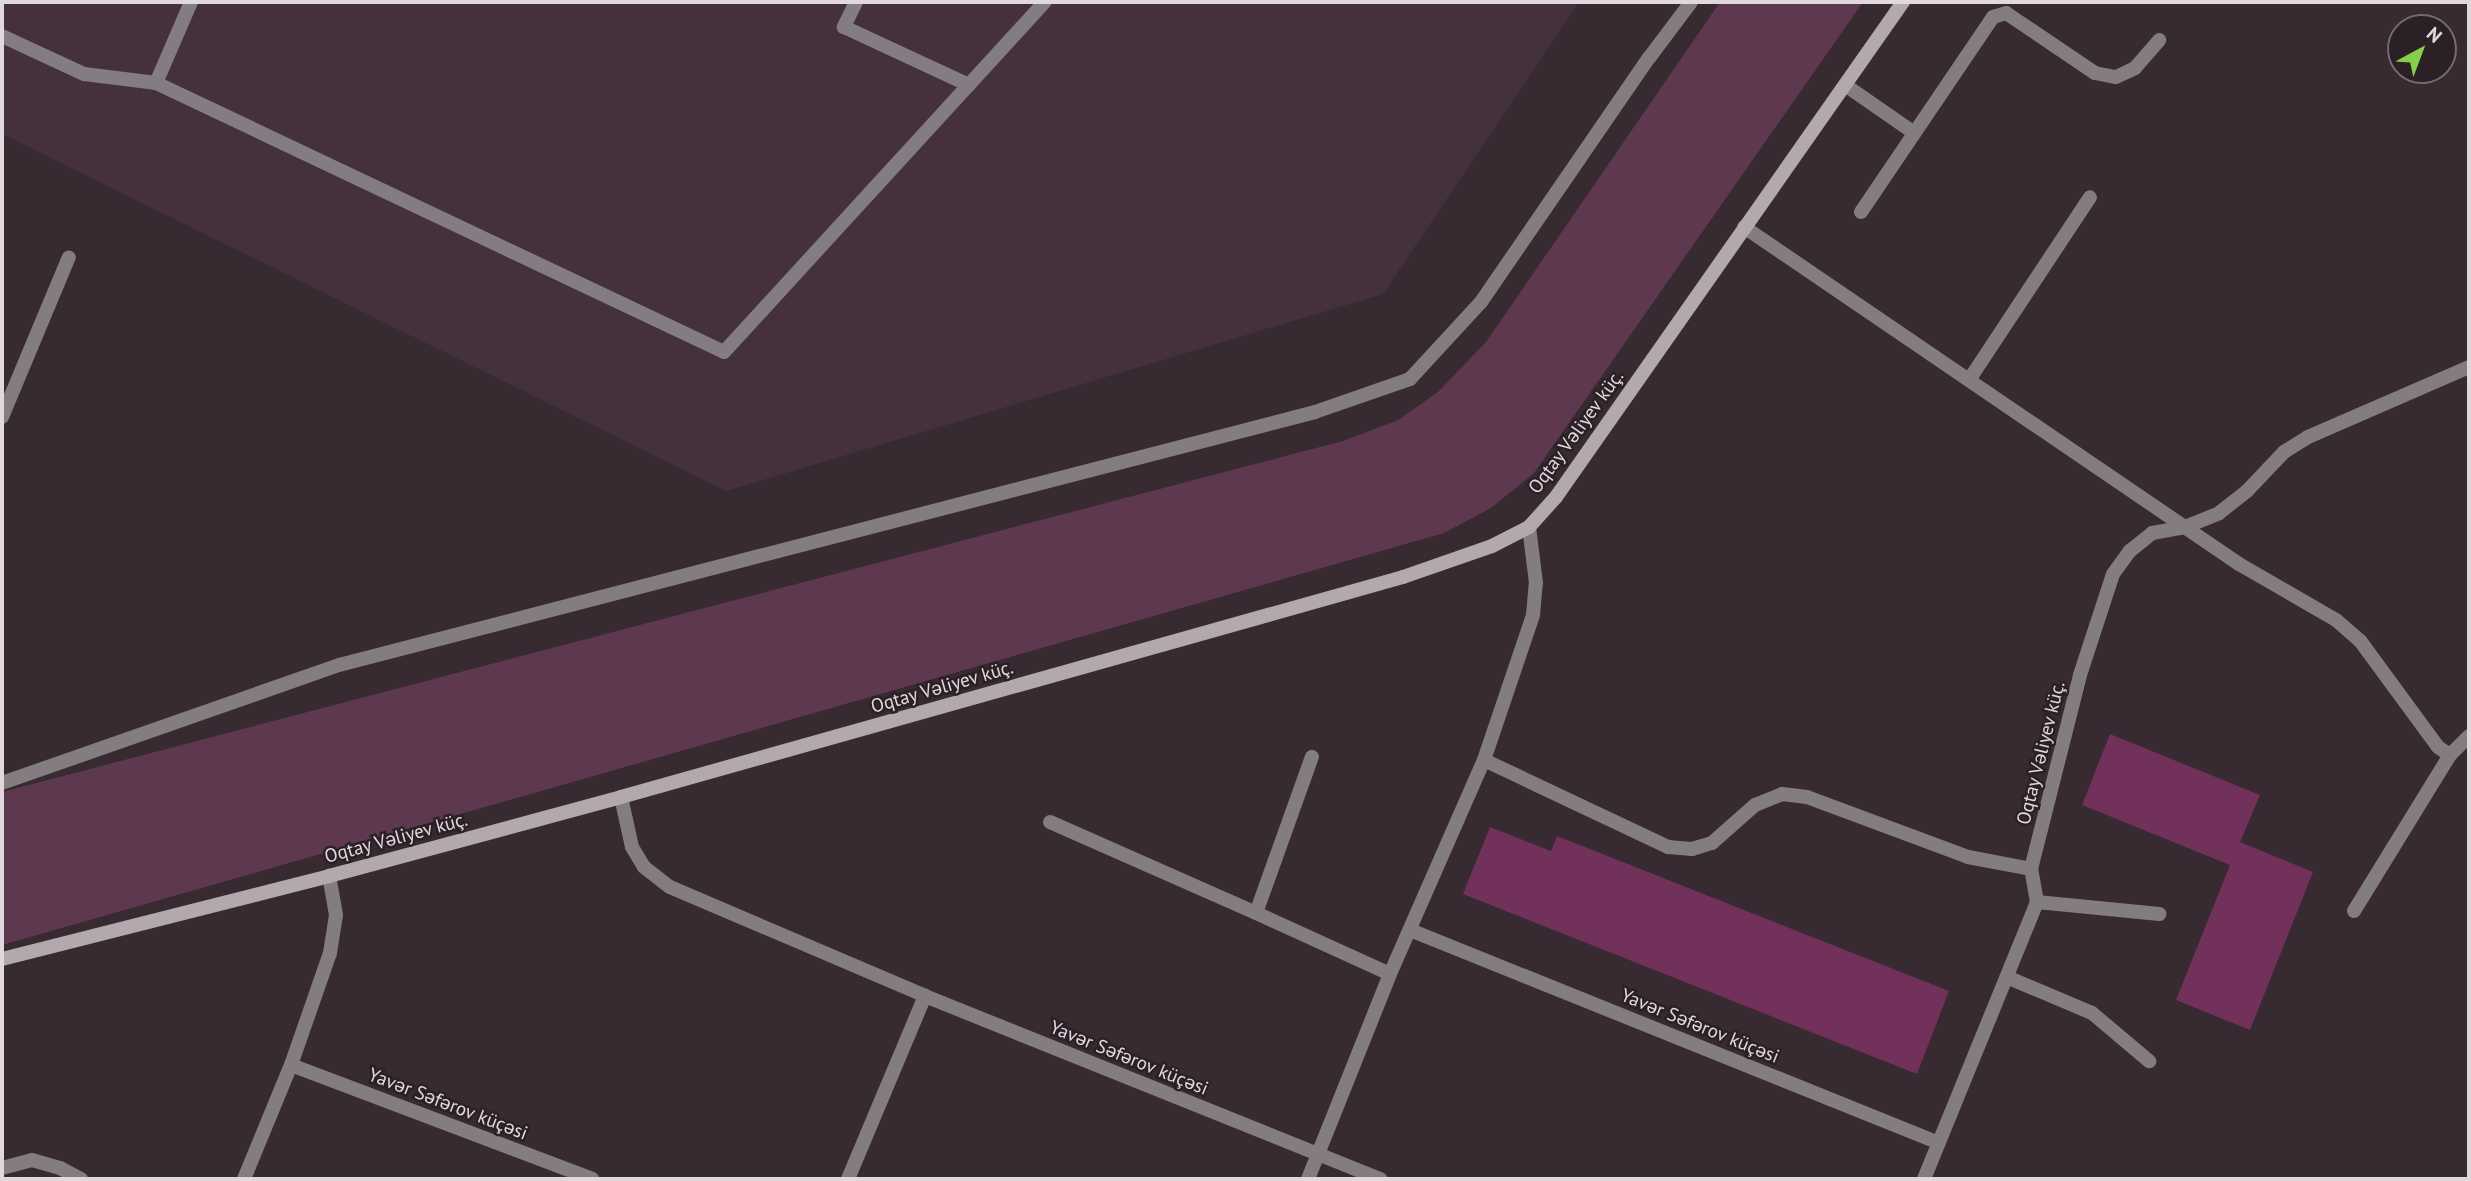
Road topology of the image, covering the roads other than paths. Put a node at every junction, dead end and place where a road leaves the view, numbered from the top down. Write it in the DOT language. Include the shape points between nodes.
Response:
graph roads {
  1 [pos="191,2"];
  2 [pos="856,2"];
  3 [pos="1045,2"];
  4 [pos="1691,2"];
  5 [pos="1903,2"];
  6 [pos="2,36"];
  7 [pos="2159,40"];
  8 [pos="156,83"];
  9 [pos="969,85"];
  10 [pos="1845,85"];
  11 [pos="1913,132"];
  12 [pos="2090,197"];
  13 [pos="1861,212"];
  14 [pos="1744,227"];
  15 [pos="69,257"];
  16 [pos="2469,367"];
  17 [pos="1969,380"];
  18 [pos="2,417"];
  19 [pos="1529,527"];
  20 [pos="2185,527"];
  21 [pos="2469,736"];
  22 [pos="2450,755"];
  23 [pos="1312,757"];
  24 [pos="1484,760"];
  25 [pos="2,783"];
  26 [pos="621,797"];
  27 [pos="1050,822"];
  28 [pos="2031,869"];
  29 [pos="329,876"];
  30 [pos="2037,902"];
  31 [pos="2354,911"];
  32 [pos="1256,913"];
  33 [pos="2159,914"];
  34 [pos="1410,930"];
  35 [pos="2,959"];
  36 [pos="1390,974"];
  37 [pos="2009,978"];
  38 [pos="925,996"];
  39 [pos="2149,1061"];
  40 [pos="291,1065"];
  41 [pos="1939,1143"];
  42 [pos="1318,1155"];
  43 [pos="2,1168"];
  44 [pos="81,1179"];
  45 [pos="244,1179"];
  46 [pos="592,1179"];
  47 [pos="848,1179"];
  48 [pos="1308,1179"];
  49 [pos="1381,1179"];
  50 [pos="1924,1179"];
  1 -- 8 [label="street"];
  2 -- 9 [label="street" via="844,27"];
  3 -- 9 [label="street"];
  4 -- 25 [label="street" via="1481,302 1410,379 1315,412 339,665"];
  5 -- 10 [label="street, Oqtay Vəliyev küç."];
  6 -- 8 [label="street" via="84,74"];
  7 -- 11 [label="street" via="2135,68 2116,77 2095,73 2006,13 1993,17"];
  8 -- 9 [label="street" via="724,352"];
  10 -- 11 [label="street"];
  10 -- 14 [label="street, Oqtay Vəliyev küç."];
  11 -- 13 [label="street"];
  12 -- 17 [label="street"];
  14 -- 17 [label="street"];
  14 -- 19 [label="street, Oqtay Vəliyev küç." via="1556,497"];
  15 -- 18 [label="street"];
  16 -- 20 [label="street, Oqtay Vəliyev küç." via="2308,437 2284,452 2247,491 2218,513"];
  17 -- 20 [label="street"];
  19 -- 24 [label="street" via="1536,583 1533,615"];
  19 -- 26 [label="street, Oqtay Vəliyev küç." via="1492,546 1403,577"];
  20 -- 22 [label="street" via="2336,620 2361,642 2438,747"];
  20 -- 28 [label="street, Oqtay Vəliyev küç." via="2152,533 2130,551 2113,574 2080,676"];
  21 -- 22 [label="street"];
  22 -- 31 [label="street"];
  23 -- 32 [label="street"];
  24 -- 28 [label="street" via="1668,847 1692,849 1712,843 1755,805 1782,794 1807,797 1968,857"];
  24 -- 34 [label="street"];
  26 -- 29 [label="street, Oqtay Vəliyev küç."];
  26 -- 38 [label="street, Yavər Səfərov küçəsi" via="632,847 644,867 670,887"];
  27 -- 32 [label="street"];
  28 -- 30 [label="street"];
  29 -- 35 [label="street, Oqtay Vəliyev küç."];
  29 -- 40 [label="street" via="336,915 330,954"];
  30 -- 33 [label="street"];
  30 -- 37 [label="street"];
  32 -- 36 [label="street"];
  34 -- 36 [label="street"];
  34 -- 41 [label="street, Yavər Səfərov küçəsi"];
  36 -- 42 [label="street"];
  37 -- 39 [label="street" via="2092,1013"];
  37 -- 41 [label="street"];
  38 -- 42 [label="street, Yavər Səfərov küçəsi"];
  38 -- 47 [label="street"];
  40 -- 45 [label="street"];
  40 -- 46 [label="street, Yavər Səfərov küçəsi"];
  41 -- 50 [label="street"];
  42 -- 48 [label="street"];
  42 -- 49 [label="street, Yavər Səfərov küçəsi"];
  43 -- 44 [label="street" via="32,1160"];
}
